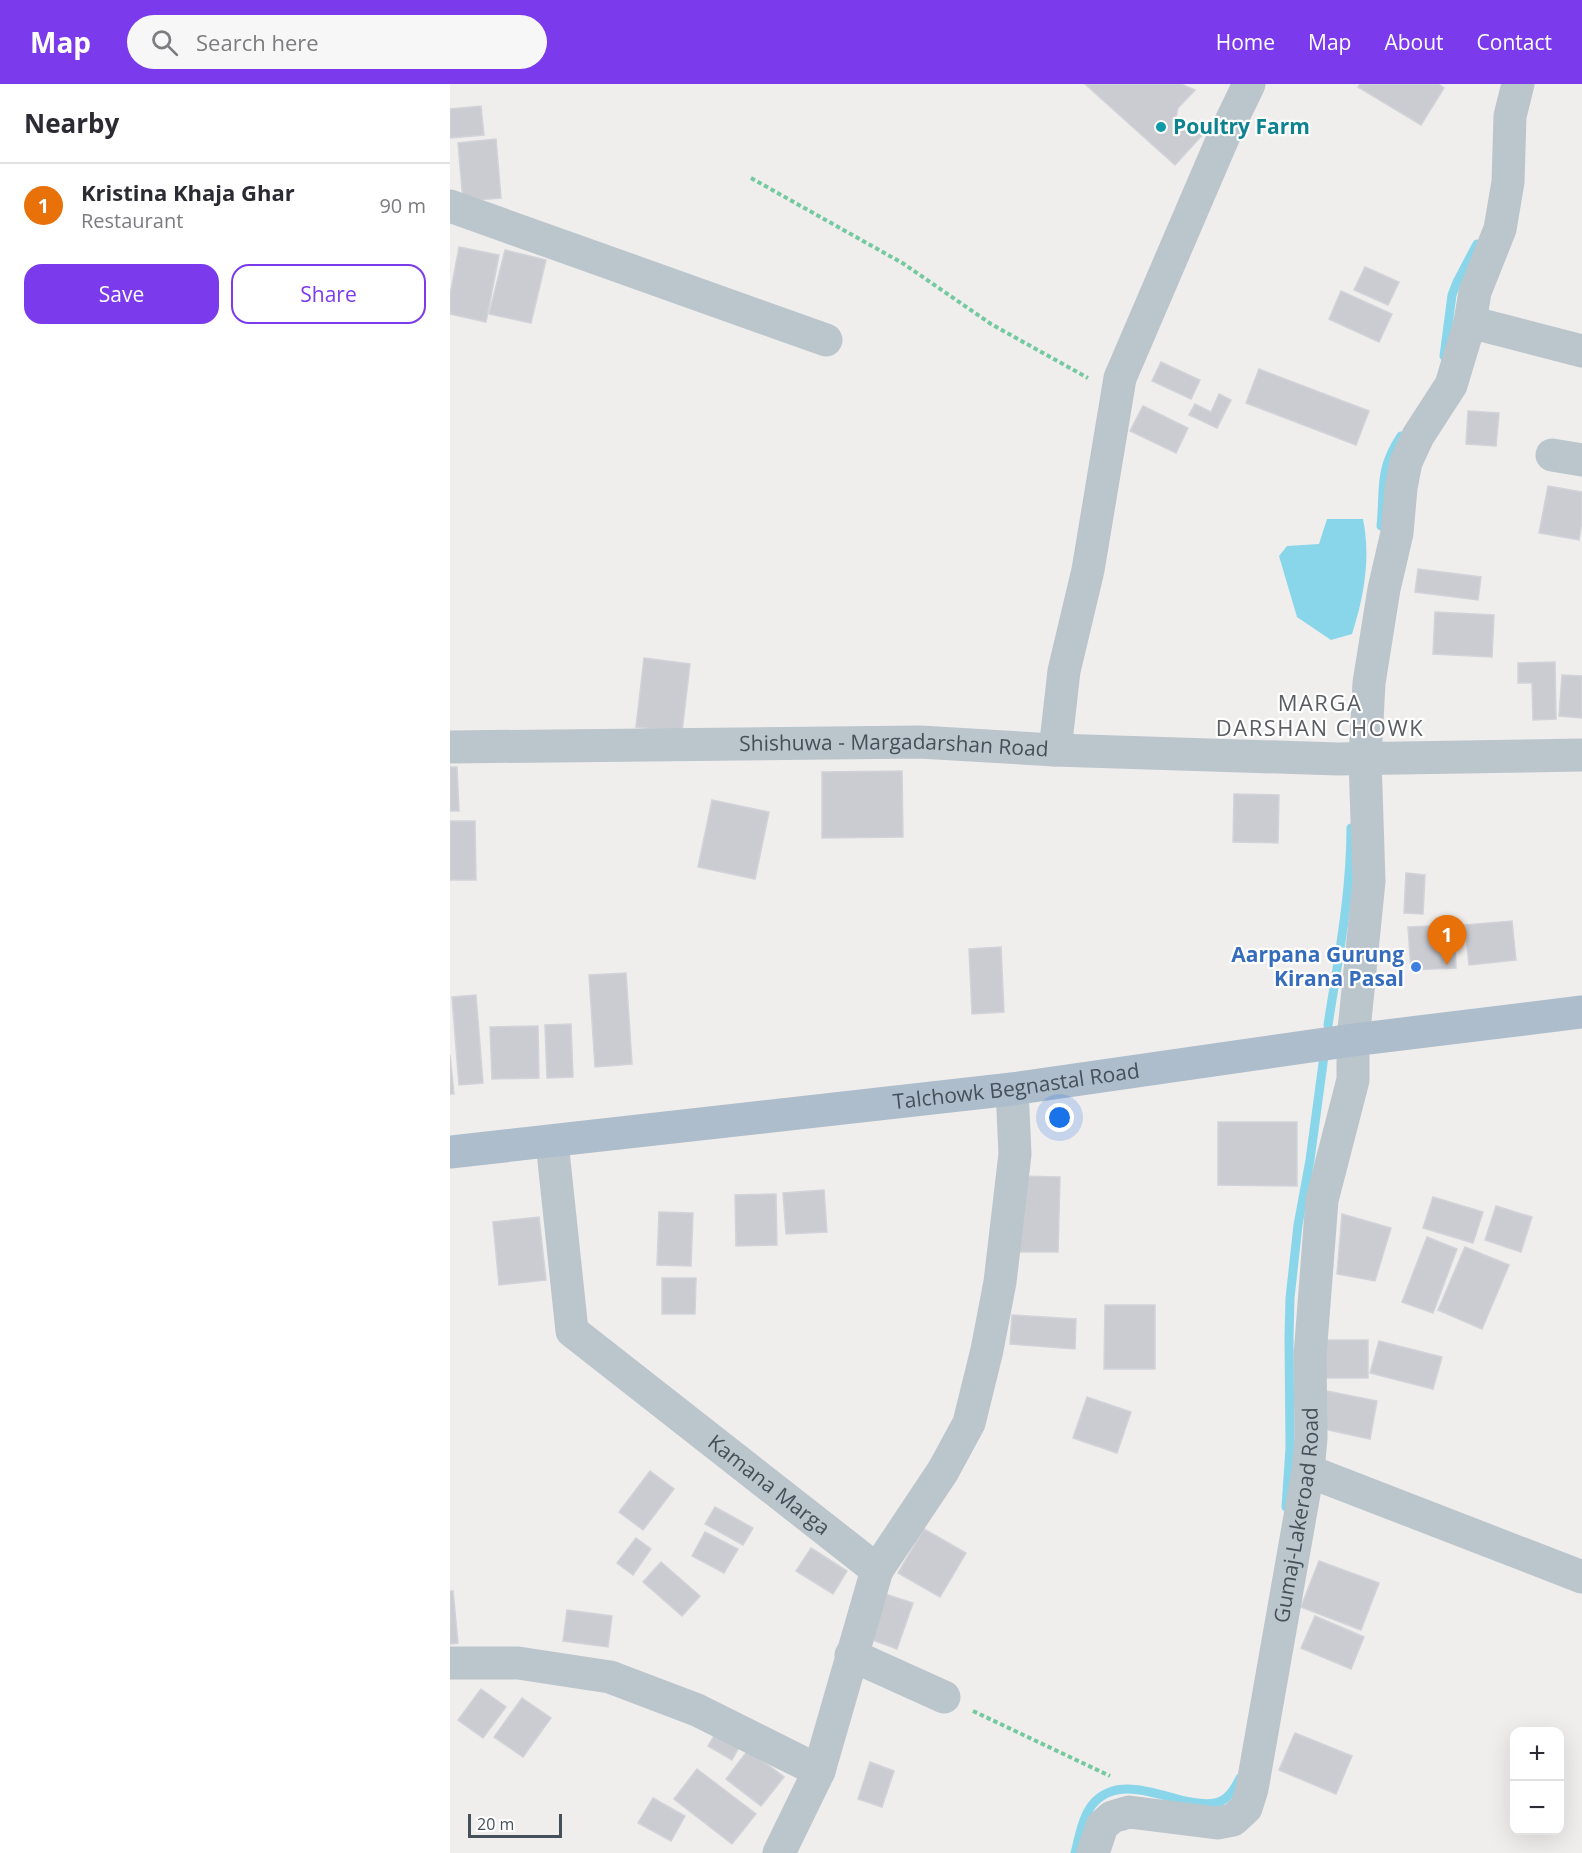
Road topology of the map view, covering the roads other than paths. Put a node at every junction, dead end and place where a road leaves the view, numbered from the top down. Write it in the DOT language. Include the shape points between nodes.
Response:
graph roads {
  1 [pos="1249,84"];
  2 [pos="1518,84"];
  3 [pos="450,206"];
  4 [pos="1470,321"];
  5 [pos="826,340"];
  6 [pos="1582,351"];
  7 [pos="450,747"];
  8 [pos="1054,750"];
  9 [pos="1582,755"];
  10 [pos="1352,759"];
  11 [pos="1582,1012"];
  12 [pos="1353,1040"];
  13 [pos="1012,1089"];
  14 [pos="552,1142"];
  15 [pos="450,1152"];
  16 [pos="1308,1471"];
  17 [pos="877,1570"];
  18 [pos="1582,1577"];
  19 [pos="851,1655"];
  20 [pos="450,1663"];
  21 [pos="944,1697"];
  22 [pos="819,1771"];
  23 [pos="779,1853"];
  24 [pos="1093,1853"];
  1 -- 8 [label="street" via="1120,378 1088,570 1064,671"];
  2 -- 4 [label="street, Gumaj-Lakeroad Road" via="1510,116 1508,182 1500,229 1475,292"];
  3 -- 5 [label="street"];
  4 -- 6 [label="street"];
  4 -- 10 [label="street, Gumaj-Lakeroad Road" via="1451,386 1406,462 1397,533"];
  7 -- 8 [label="street, Shishuwa - Margadarshan Road" via="920,742"];
  8 -- 10 [label="street, Shishuwa - Margadarshan Road"];
  9 -- 10 [label="street, Shishuwa - Margadarshan Road"];
  10 -- 12 [label="street, Gumaj-Lakeroad Road" via="1370,881"];
  11 -- 12 [label="main road, Talchowk Begnastal Road"];
  12 -- 13 [label="main road, Talchowk Begnastal Road"];
  12 -- 16 [label="street, Gumaj-Lakeroad Road" via="1353,1080 1322,1200 1310,1356"];
  13 -- 14 [label="main road, Talchowk Begnastal Road"];
  13 -- 17 [label="street" via="1015,1154 1000,1281 969,1423 943,1471"];
  14 -- 15 [label="main road, Talchowk Begnastal Road"];
  14 -- 17 [label="street, Kamana Marga" via="572,1331"];
  16 -- 18 [label="street"];
  16 -- 24 [label="street, Gumaj-Lakeroad Road" via="1246,1808 1233,1821 1217,1823 1129,1812 1112,1817 1102,1826"];
  17 -- 19 [label="street"];
  19 -- 21 [label="street"];
  19 -- 22 [label="street"];
  20 -- 22 [label="street" via="518,1663 610,1677 697,1710"];
  22 -- 23 [label="street"];
}
